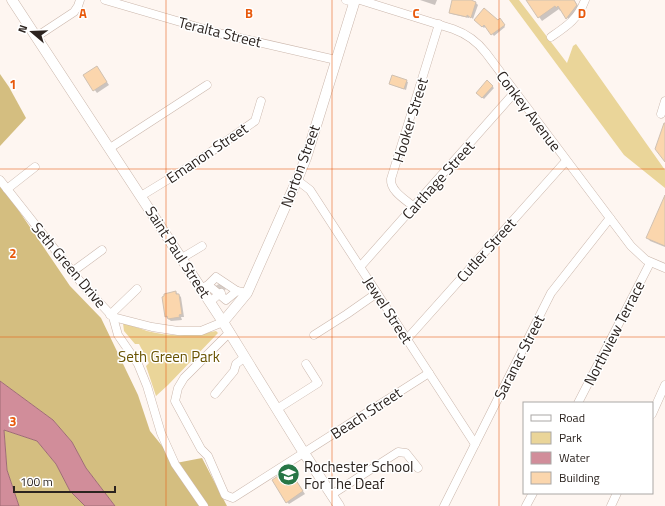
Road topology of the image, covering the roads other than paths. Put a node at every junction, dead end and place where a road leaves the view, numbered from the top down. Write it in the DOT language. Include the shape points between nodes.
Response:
graph roads {
  1 [pos="12,0"];
  2 [pos="80,0"];
  3 [pos="105,0"];
  4 [pos="585,0"];
  5 [pos="354,1"];
  6 [pos="439,24"];
  7 [pos="36,37"];
  8 [pos="551,37"];
  9 [pos="336,60"];
  10 [pos="207,85"];
  11 [pos="515,92"];
  12 [pos="261,101"];
  13 [pos="665,101"];
  14 [pos="661,114"];
  15 [pos="110,148"];
  16 [pos="566,161"];
  17 [pos="35,167"];
  18 [pos="0,180"];
  19 [pos="297,180"];
  20 [pos="7,189"];
  21 [pos="141,196"];
  22 [pos="414,207"];
  23 [pos="610,218"];
  24 [pos="202,246"];
  25 [pos="102,250"];
  26 [pos="182,258"];
  27 [pos="650,263"];
  28 [pos="360,267"];
  29 [pos="665,268"];
  30 [pos="72,272"];
  31 [pos="221,288"];
  32 [pos="137,289"];
  33 [pos="377,293"];
  34 [pos="210,302"];
  35 [pos="111,316"];
  36 [pos="223,322"];
  37 [pos="230,332"];
  38 [pos="314,334"];
  39 [pos="407,339"];
  40 [pos="245,357"];
  41 [pos="306,364"];
  42 [pos="429,373"];
  43 [pos="665,386"];
  44 [pos="215,394"];
  45 [pos="579,402"];
  46 [pos="277,409"];
  47 [pos="653,412"];
  48 [pos="475,444"];
  49 [pos="304,453"];
  50 [pos="418,468"];
  51 [pos="532,494"];
  52 [pos="617,494"];
  53 [pos="331,495"];
  54 [pos="204,506"];
  55 [pos="338,506"];
  56 [pos="444,506"];
  57 [pos="526,506"];
  58 [pos="611,506"];
  1 -- 7 [label="main road, Saint Paul Street"];
  2 -- 7 [label="street" via="74,12"];
  3 -- 9 [label="street, Teralta Street" via="218,33"];
  4 -- 8 [label="street" via="581,11 571,22"];
  5 -- 6 [label="street, Conkey Avenue"];
  5 -- 9 [label="main road, Norton Street"];
  6 -- 11 [label="street, Conkey Avenue" via="475,40"];
  6 -- 22 [label="street, Hooker Street" via="391,185"];
  7 -- 15 [label="main road, Saint Paul Street"];
  9 -- 19 [label="main road, Norton Street"];
  10 -- 15 [label="street"];
  11 -- 16 [label="street, Conkey Avenue"];
  11 -- 22 [label="street, Carthage Street"];
  12 -- 21 [label="street, Emanon Street" via="254,121 195,163"];
  13 -- 14 [label="street"];
  15 -- 21 [label="main road, Saint Paul Street"];
  16 -- 23 [label="street, Conkey Avenue"];
  16 -- 39 [label="street, Cutler Street"];
  17 -- 20 [label="street"];
  18 -- 20 [label="street, Seth Green Drive"];
  19 -- 28 [label="street, Jewel Street" via="310,190"];
  19 -- 31 [label="main road, Norton Street"];
  20 -- 30 [label="street, Seth Green Drive"];
  21 -- 26 [label="main road, Saint Paul Street"];
  22 -- 28 [label="street, Carthage Street"];
  23 -- 27 [label="street, Conkey Avenue" via="634,250"];
  23 -- 48 [label="street, Saranac Street" via="551,294"];
  24 -- 26 [label="street"];
  25 -- 30 [label="street"];
  26 -- 31 [label="main road, Saint Paul Street"];
  27 -- 29 [label="street, Conkey Avenue"];
  27 -- 45 [label="street, Northview Terrace"];
  28 -- 33 [label="street, Jewel Street"];
  30 -- 35 [label="street, Seth Green Drive"];
  31 -- 34 [label="main road, Saint Paul Street"];
  31 -- 34 [label="street"];
  31 -- 36 [label="main road, Norton Street"];
  32 -- 35 [label="street"];
  33 -- 38 [label="street"];
  33 -- 39 [label="street, Jewel Street"];
  34 -- 36 [label="main road, Saint Paul Street"];
  35 -- 36 [label="street, Seth Green Drive" via="178,331 201,331"];
  35 -- 54 [label="street" via="118,335 138,364 161,433 175,464"];
  36 -- 37 [label="main road, Saint Paul Street"];
  37 -- 40 [label="main road, Saint Paul Street"];
  37 -- 49 [label="street, Beach Street" via="184,378 175,401 201,449 208,456 225,495 233,498"];
  39 -- 42 [label="street, Jewel Street"];
  40 -- 44 [label="street" via="236,364 234,371"];
  40 -- 46 [label="main road, Saint Paul Street"];
  41 -- 46 [label="street" via="318,383"];
  42 -- 48 [label="street, Jewel Street"];
  42 -- 49 [label="street, Beach Street"];
  43 -- 47 [label="street"];
  46 -- 49 [label="main road, Saint Paul Street"];
  48 -- 56 [label="street, Saranac Street"];
  49 -- 53 [label="main road, Saint Paul Street"];
  50 -- 53 [label="street" via="406,453 398,452"];
  51 -- 57 [label="street"];
  52 -- 58 [label="street"];
  53 -- 55 [label="main road, Saint Paul Street"];
}
